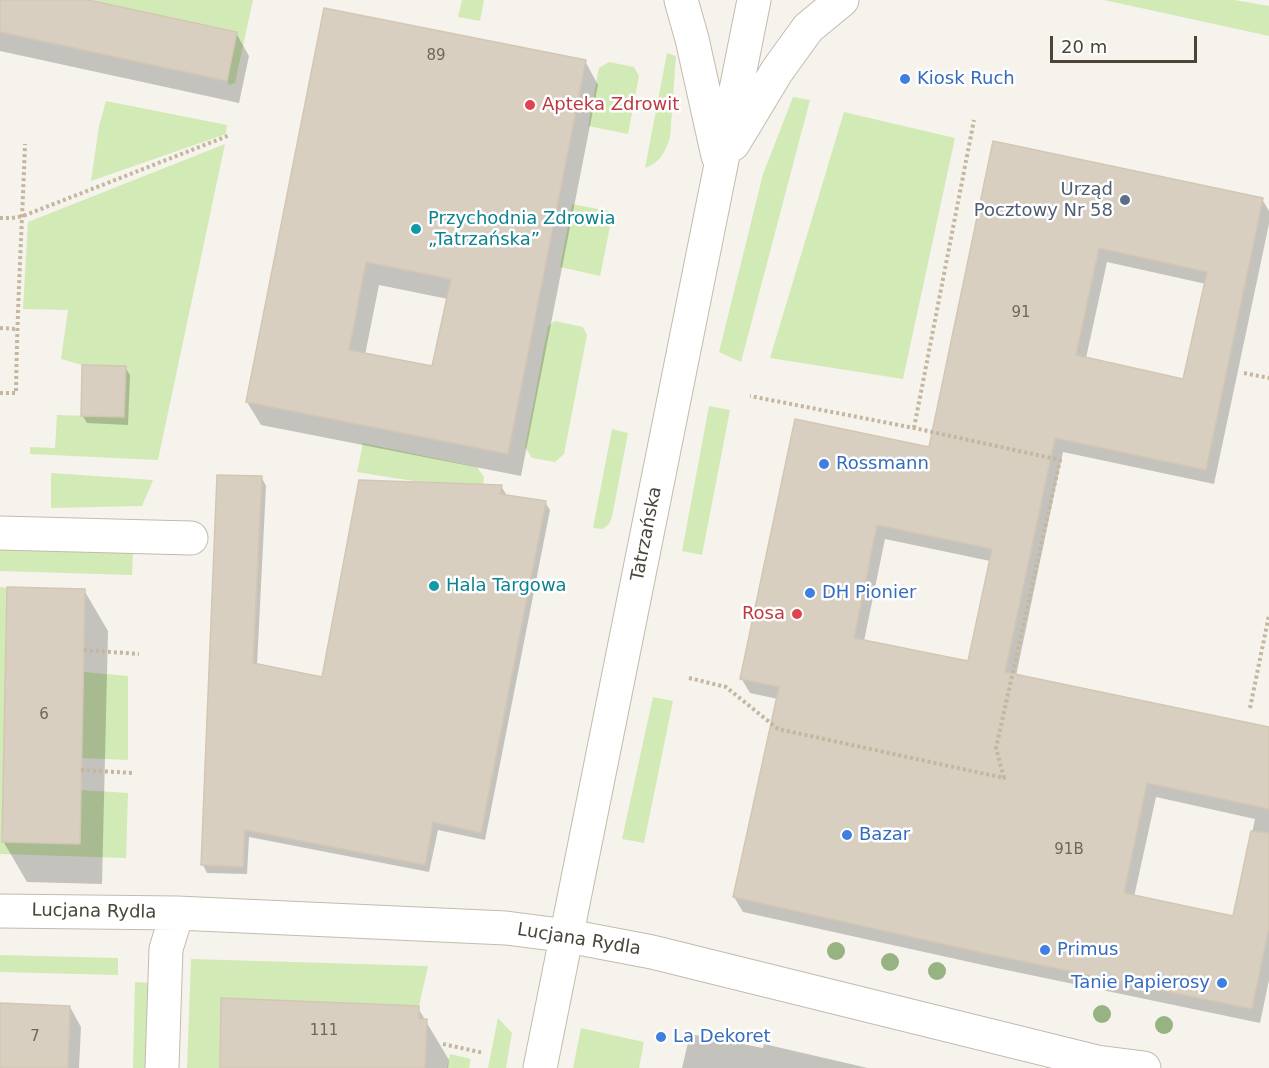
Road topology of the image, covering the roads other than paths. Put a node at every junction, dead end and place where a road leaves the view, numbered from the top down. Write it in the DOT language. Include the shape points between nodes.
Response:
graph roads {
  1 [pos="681,0"];
  2 [pos="754,0"];
  3 [pos="842,0"];
  4 [pos="720,166"];
  5 [pos="0,533"];
  6 [pos="191,538"];
  7 [pos="0,911"];
  8 [pos="177,914"];
  9 [pos="568,936"];
  10 [pos="162,1068"];
  11 [pos="540,1068"];
  12 [pos="1144,1068"];
  1 -- 4 [label="street"];
  2 -- 4 [label="street, Tatrzańska"];
  3 -- 4 [label="street" via="801,37"];
  4 -- 9 [label="street, Tatrzańska"];
  5 -- 6 [label="street"];
  7 -- 8 [label="street, Lucjana Rydla"];
  8 -- 9 [label="street, Lucjana Rydla" via="506,928"];
  8 -- 10 [label="street" via="165,950"];
  9 -- 11 [label="street, Tatrzańska"];
  9 -- 12 [label="street, Lucjana Rydla" via="652,952 1097,1062"];
}
